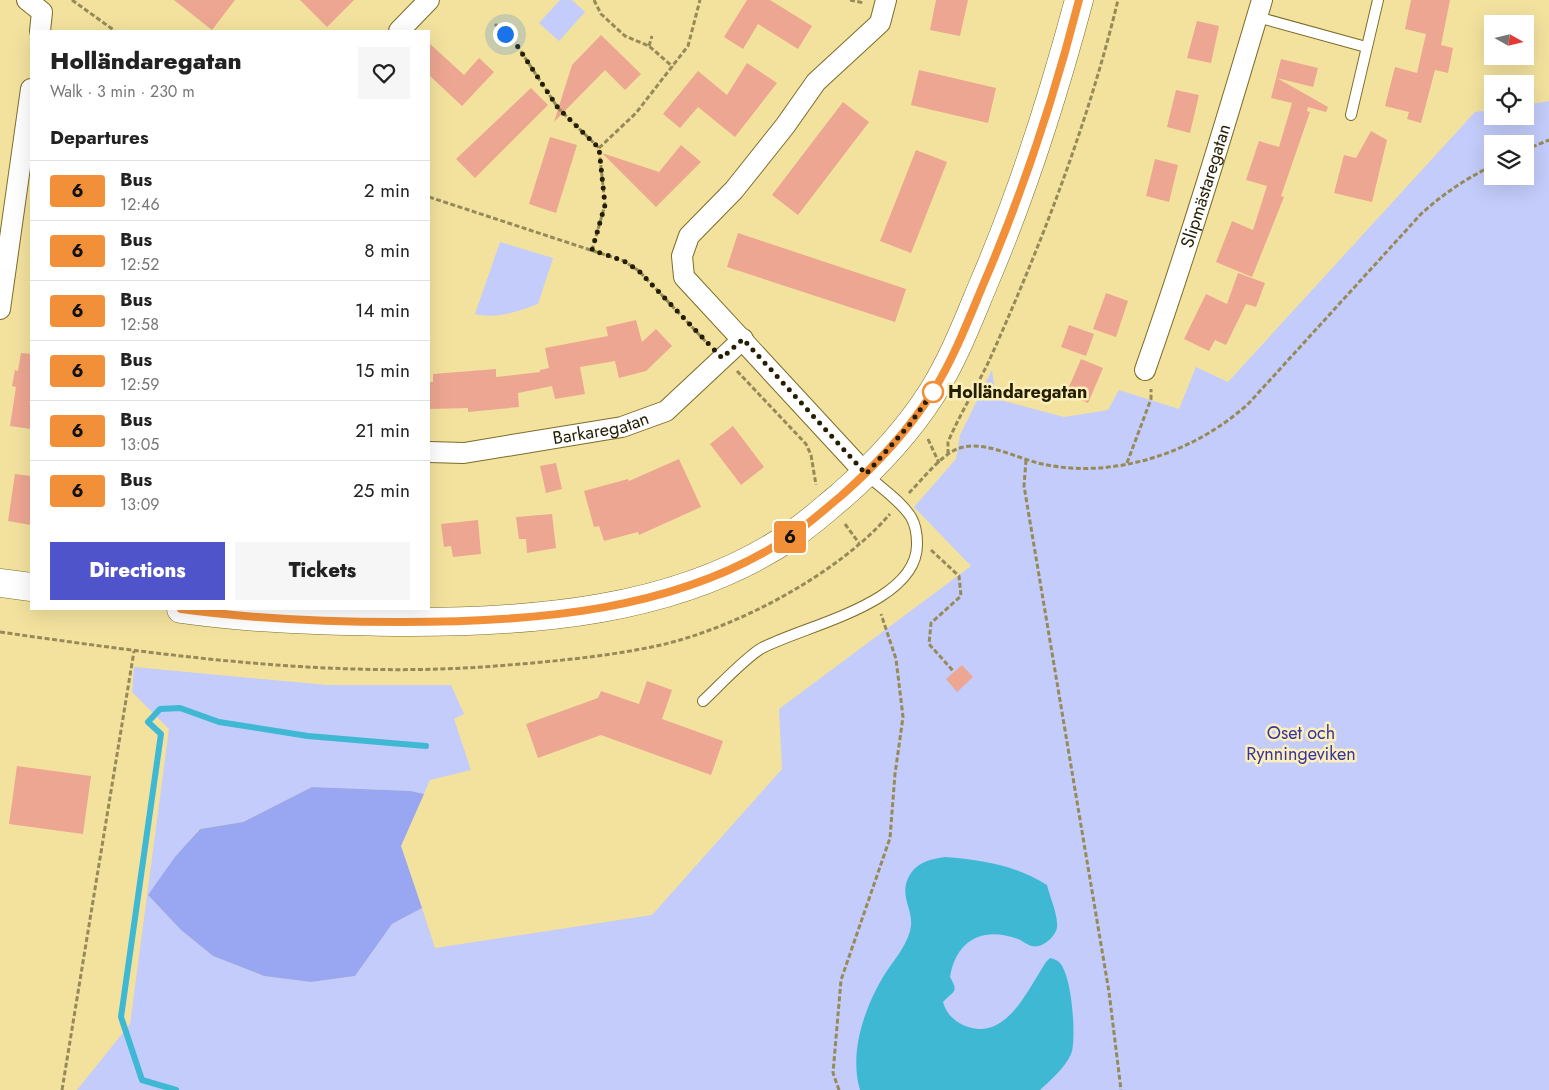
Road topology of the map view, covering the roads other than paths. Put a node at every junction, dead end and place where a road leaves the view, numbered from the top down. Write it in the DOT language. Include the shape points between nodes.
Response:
graph roads {
  1 [pos="27,0"];
  2 [pos="429,0"];
  3 [pos="886,0"];
  4 [pos="1079,0"];
  5 [pos="1378,0"];
  6 [pos="1259,9"];
  7 [pos="40,30"];
  8 [pos="401,30"];
  9 [pos="1366,47"];
  10 [pos="30,96"];
  11 [pos="1351,115"];
  12 [pos="0,309"];
  13 [pos="743,339"];
  14 [pos="1145,370"];
  15 [pos="430,452"];
  16 [pos="866,474"];
  17 [pos="0,583"];
  18 [pos="30,587"];
  19 [pos="188,610"];
  20 [pos="703,701"];
  1 -- 7 [label="street" via="42,12"];
  2 -- 8 [label="street"];
  3 -- 13 [label="street" via="880,23 816,82 734,190 689,236 682,256 684,277"];
  4 -- 16 [label="street" via="1046,118 1011,220 963,332 933,392"];
  5 -- 9 [label="lane"];
  6 -- 9 [label="lane"];
  6 -- 14 [label="street, Slipmästaregatan" via="1217,156"];
  9 -- 11 [label="lane"];
  10 -- 12 [label="street"];
  13 -- 15 [label="street, Barkaregatan" via="666,411 616,429 464,453"];
  13 -- 16 [label="street"];
  16 -- 19 [label="street" via="792,535 739,565 688,586 619,605 448,622 325,622 237,617"];
  16 -- 20 [label="lane" via="912,518 918,552 913,567 902,582 876,599 760,649"];
  17 -- 18 [label="street"];
}
